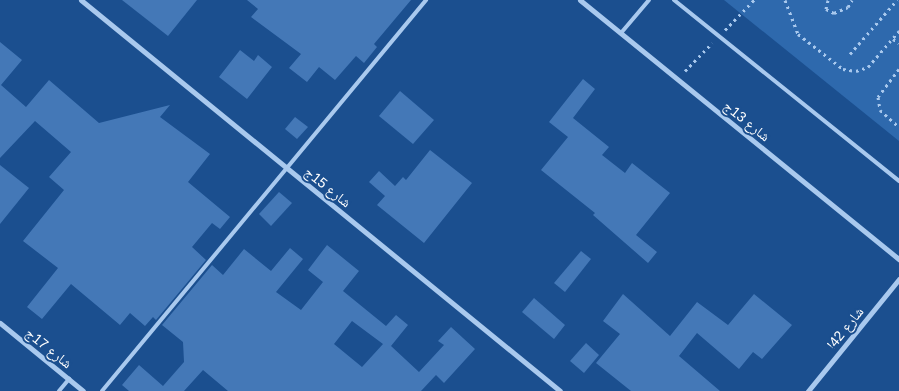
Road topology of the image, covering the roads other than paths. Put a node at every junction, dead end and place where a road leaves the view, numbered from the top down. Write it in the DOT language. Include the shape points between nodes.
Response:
graph roads {
  1 [pos="81,0"];
  2 [pos="426,0"];
  3 [pos="580,0"];
  4 [pos="649,0"];
  5 [pos="674,0"];
  6 [pos="622,34"];
  7 [pos="286,168"];
  8 [pos="899,181"];
  9 [pos="899,259"];
  10 [pos="899,279"];
  11 [pos="0,323"];
  12 [pos="69,379"];
  13 [pos="60,391"];
  14 [pos="83,391"];
  15 [pos="102,391"];
  16 [pos="560,391"];
  17 [pos="808,391"];
  1 -- 7 [label="street, شارع 15ج"];
  2 -- 7 [label="lane"];
  3 -- 6 [label="street, شارع 13ج"];
  4 -- 6 [label="lane"];
  5 -- 8 [label="lane"];
  6 -- 9 [label="street, شارع 13ج"];
  7 -- 15 [label="lane"];
  7 -- 16 [label="street, شارع 15ج"];
  10 -- 17 [label="street, شارع 42ا"];
  11 -- 12 [label="street, شارع 17ج"];
  12 -- 13 [label="lane"];
  12 -- 14 [label="street, شارع 17ج"];
}
